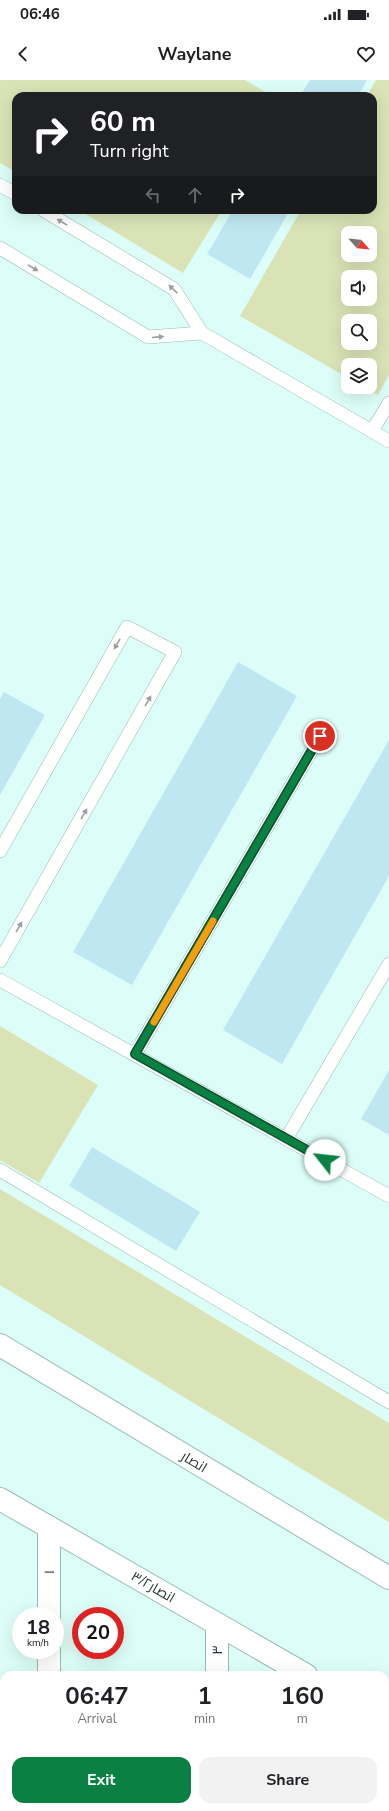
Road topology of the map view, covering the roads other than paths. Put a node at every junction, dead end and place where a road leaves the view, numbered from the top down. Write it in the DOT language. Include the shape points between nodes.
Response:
graph roads {
  1 [pos="0,184"];
  2 [pos="12,192"];
  3 [pos="49,214"];
  4 [pos="0,248"];
  5 [pos="202,333"];
  6 [pos="389,404"];
  7 [pos="372,431"];
  8 [pos="389,441"];
  9 [pos="320,736"];
  10 [pos="0,851"];
  11 [pos="0,961"];
  12 [pos="389,964"];
  13 [pos="0,980"];
  14 [pos="135,1054"];
  15 [pos="286,1139"];
  16 [pos="0,1170"];
  17 [pos="389,1196"];
  18 [pos="0,1345"];
  19 [pos="389,1402"];
  20 [pos="0,1499"];
  21 [pos="49,1527"];
  22 [pos="389,1578"];
  23 [pos="49,1607"];
  24 [pos="217,1624"];
  25 [pos="217,1671"];
  26 [pos="299,1671"];
  1 -- 2 [label="lane"];
  5 -- 3 [label="lane, one-way" via="174,289"];
  4 -- 5 [label="lane, one-way" via="148,337"];
  5 -- 7 [label="lane"];
  6 -- 7 [label="lane"];
  7 -- 8 [label="lane"];
  9 -- 14 [label="lane"];
  11 -- 10 [label="lane, one-way" via="175,652 127,627"];
  12 -- 15 [label="lane"];
  13 -- 14 [label="lane"];
  14 -- 15 [label="lane"];
  15 -- 17 [label="lane"];
  16 -- 19 [label="lane"];
  18 -- 22 [label="street, انصار"];
  20 -- 21 [label="street, انصار۳/۲"];
  21 -- 23 [label="street, ۱"];
  21 -- 24 [label="street, انصار۳/۲"];
  24 -- 25 [label="street, ۳"];
  24 -- 26 [label="street, انصار۳/۲"];
}
